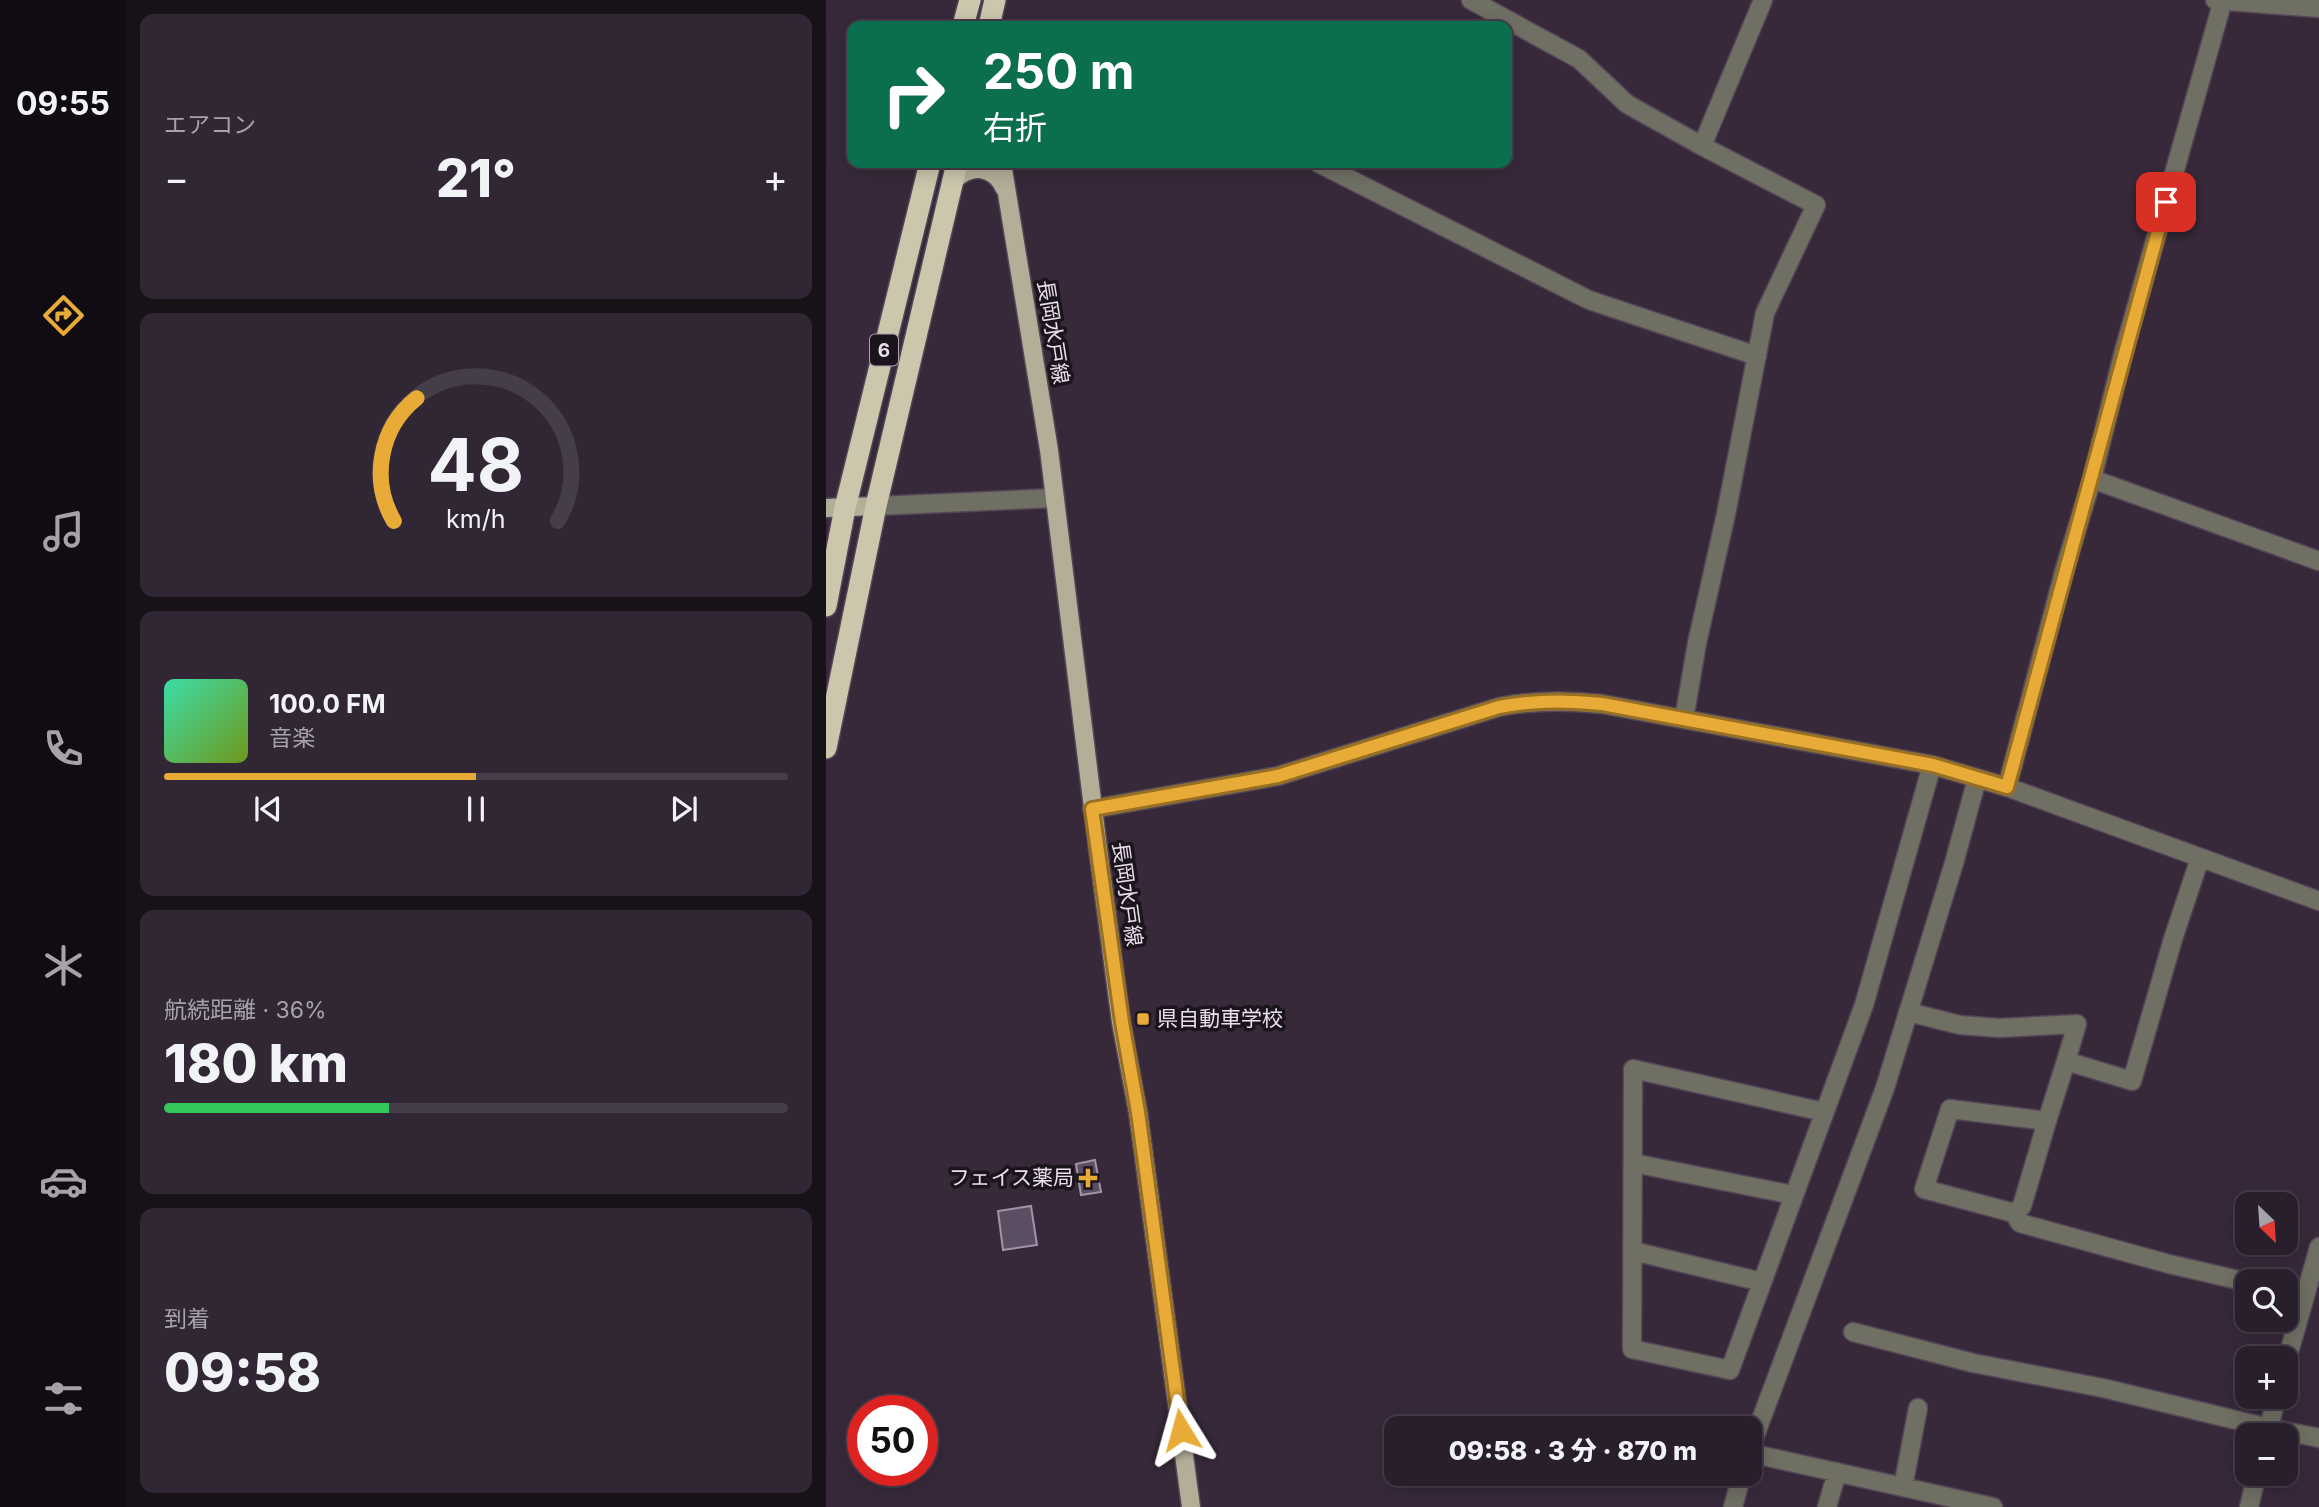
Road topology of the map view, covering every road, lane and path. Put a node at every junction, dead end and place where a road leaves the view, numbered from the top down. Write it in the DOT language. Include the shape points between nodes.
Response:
graph roads {
  1 [pos="970,0"];
  2 [pos="995,0"];
  3 [pos="1471,0"];
  4 [pos="1763,0"];
  5 [pos="2220,0"];
  6 [pos="2315,6"];
  7 [pos="964,21"];
  8 [pos="990,21"];
  9 [pos="1509,21"];
  10 [pos="1512,22"];
  11 [pos="1702,146"];
  12 [pos="929,168"];
  13 [pos="1003,168"];
  14 [pos="1328,168"];
  15 [pos="955,172"];
  16 [pos="1007,193"];
  17 [pos="1758,356"];
  18 [pos="2092,480"];
  19 [pos="1055,498"];
  20 [pos="876,506"];
  21 [pos="836,508"];
  22 [pos="2319,561"];
  23 [pos="826,606"];
  24 [pos="1684,719"];
  25 [pos="826,748"];
  26 [pos="1933,765"];
  27 [pos="1977,779"];
  28 [pos="2007,787"];
  29 [pos="1092,809"];
  30 [pos="2200,858"];
  31 [pos="2319,901"];
  32 [pos="1908,1012"];
  33 [pos="2067,1061"];
  34 [pos="1824,1112"];
  35 [pos="2046,1121"];
  36 [pos="1633,1163"];
  37 [pos="1793,1195"];
  38 [pos="2014,1213"];
  39 [pos="2319,1247"];
  40 [pos="1633,1251"];
  41 [pos="2235,1279"];
  42 [pos="1762,1283"];
  43 [pos="2298,1293"];
  44 [pos="2305,1295"];
  45 [pos="1853,1332"];
  46 [pos="2291,1346"];
  47 [pos="1918,1408"];
  48 [pos="1762,1419"];
  49 [pos="2237,1423"];
  50 [pos="2298,1435"];
  51 [pos="2319,1438"];
  52 [pos="1762,1454"];
  53 [pos="1837,1472"];
  54 [pos="1739,1486"];
  55 [pos="2255,1486"];
  56 [pos="1903,1487"];
  57 [pos="1191,1507"];
  58 [pos="1733,1507"];
  59 [pos="1827,1507"];
  60 [pos="1993,1507"];
  61 [pos="2249,1507"];
  1 -- 7 [label="highway"];
  2 -- 8 [label="highway"];
  3 -- 9 [label="street"];
  4 -- 11 [label="street"];
  5 -- 6 [label="street"];
  5 -- 18 [label="street"];
  10 -- 11 [label="street" via="1579,59 1627,104"];
  11 -- 17 [label="street" via="1815,205 1766,313"];
  12 -- 21 [label="highway, 6"];
  13 -- 16 [label="main road, 長岡水戸線"];
  14 -- 17 [label="street" via="1589,300"];
  15 -- 16 [label="main road" via="973,168 995,175"];
  15 -- 20 [label="highway, 6"];
  16 -- 19 [label="main road, 長岡水戸線"];
  17 -- 24 [label="street"];
  18 -- 22 [label="street"];
  18 -- 28 [label="street"];
  19 -- 20 [label="street"];
  19 -- 29 [label="main road, 長岡水戸線"];
  20 -- 21 [label="main road"];
  20 -- 25 [label="highway, 6"];
  21 -- 23 [label="highway, 6"];
  24 -- 26 [label="street"];
  24 -- 29 [label="street" via="1602,704 1521,702 1278,776"];
  26 -- 27 [label="street"];
  26 -- 34 [label="street" via="1864,1004"];
  27 -- 28 [label="street"];
  27 -- 32 [label="street"];
  28 -- 30 [label="street"];
  29 -- 57 [label="main road, 長岡水戸線"];
  30 -- 31 [label="street"];
  30 -- 33 [label="street" via="2132,1081"];
  32 -- 33 [label="street" via="1960,1025 1999,1028 2077,1024"];
  32 -- 48 [label="street" via="1885,1088"];
  33 -- 35 [label="street"];
  34 -- 36 [label="street" via="1633,1069"];
  34 -- 37 [label="street"];
  35 -- 38 [label="street" via="2022,1206"];
  35 -- 38 [label="street" via="1950,1109 1924,1189"];
  36 -- 37 [label="street"];
  36 -- 40 [label="street"];
  37 -- 42 [label="street"];
  38 -- 41 [label="street" via="2020,1223 2059,1235"];
  39 -- 44 [label="street"];
  40 -- 42 [label="street"];
  40 -- 42 [label="street" via="1632,1349 1730,1370"];
  43 -- 44 [label="street"];
  44 -- 46 [label="street"];
  45 -- 49 [label="street"];
  47 -- 56 [label="street"];
  50 -- 51 [label="street"];
  52 -- 53 [label="street"];
  53 -- 56 [label="street"];
  53 -- 59 [label="street"];
  54 -- 58 [label="street"];
  55 -- 61 [label="street"];
  56 -- 60 [label="street"];
}
